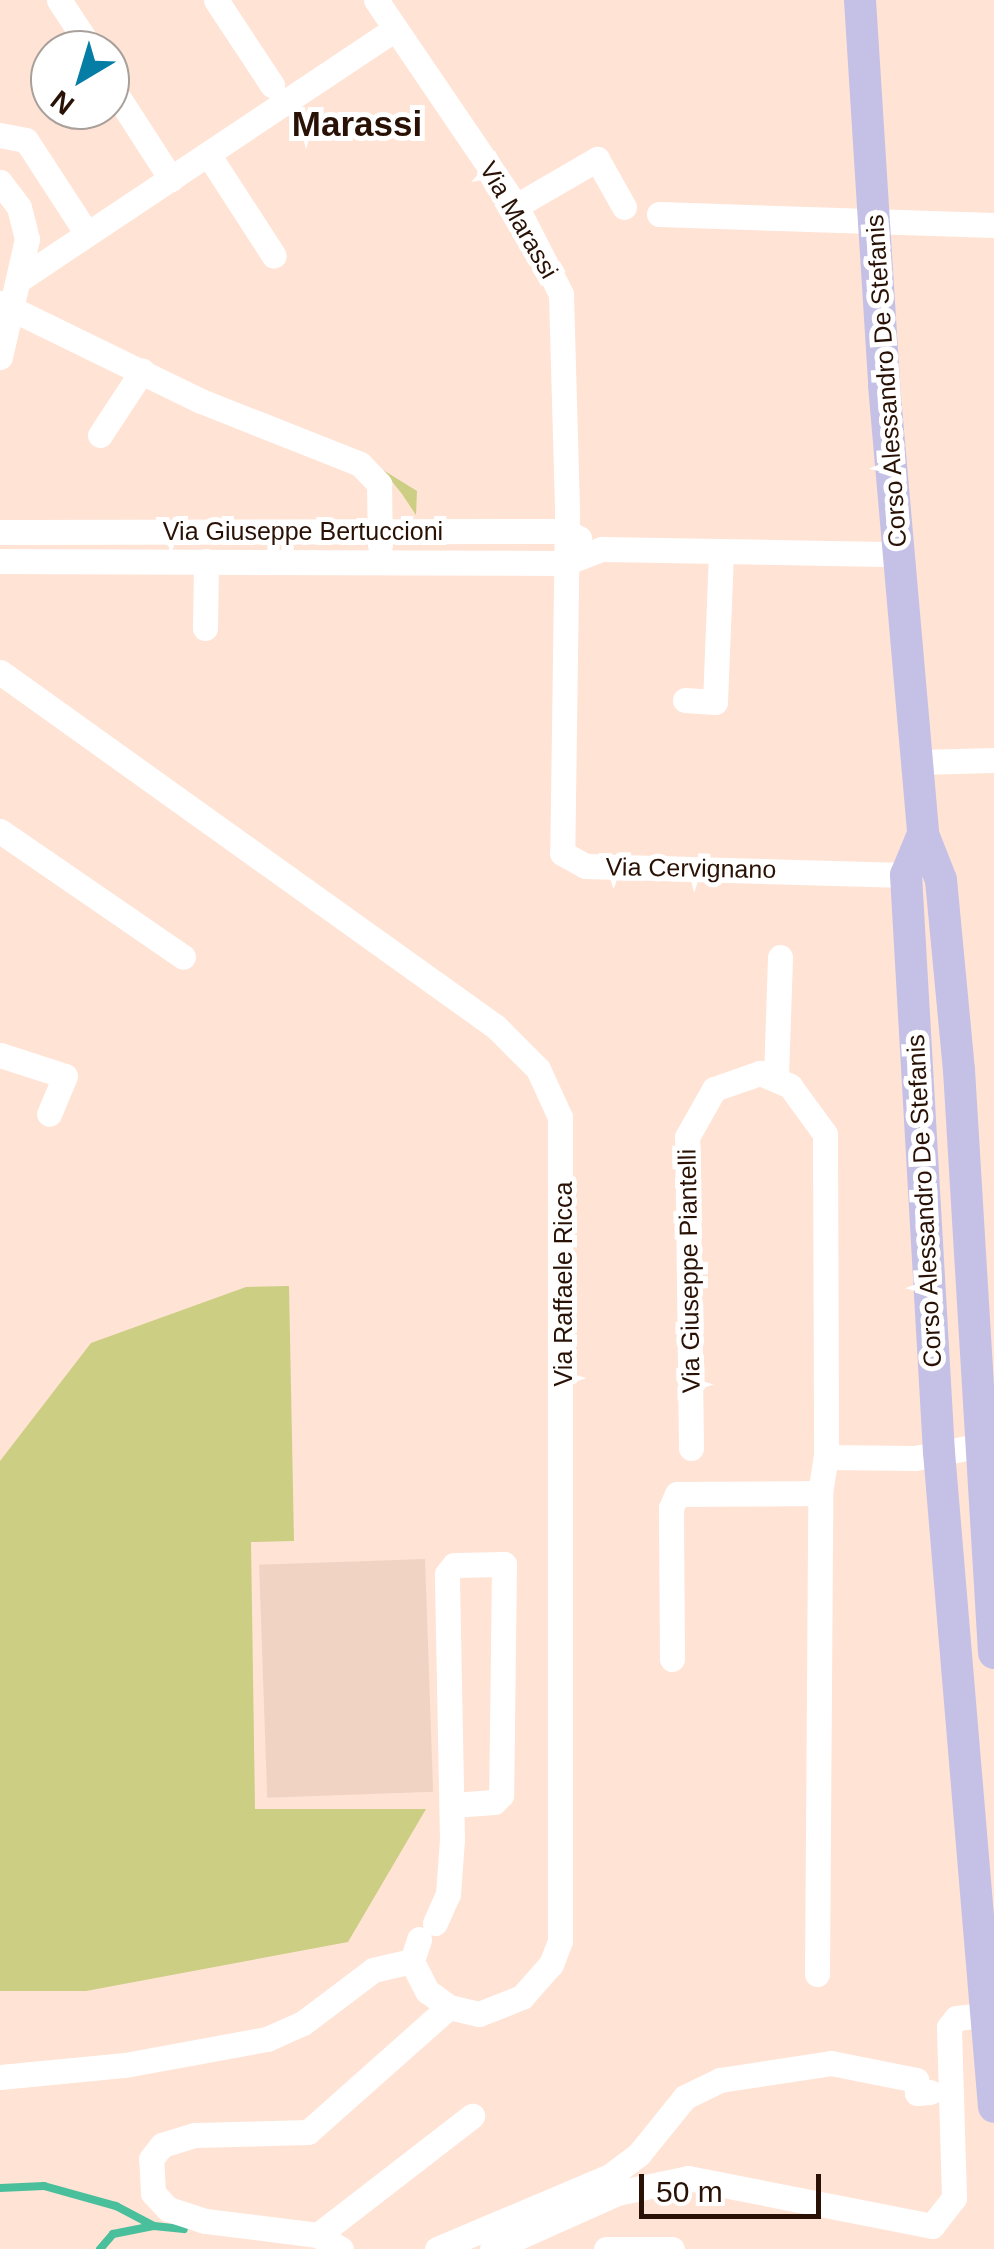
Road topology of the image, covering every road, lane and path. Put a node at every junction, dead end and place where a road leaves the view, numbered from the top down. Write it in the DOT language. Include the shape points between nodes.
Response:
graph roads {
  1 [pos="59,0"];
  2 [pos="216,0"];
  3 [pos="376,0"];
  4 [pos="860,0"];
  5 [pos="395,29"];
  6 [pos="79,30"];
  7 [pos="272,86"];
  8 [pos="130,115"];
  9 [pos="0,135"];
  10 [pos="208,154"];
  11 [pos="171,179"];
  12 [pos="0,182"];
  13 [pos="516,206"];
  14 [pos="624,208"];
  15 [pos="659,214"];
  16 [pos="873,222"];
  17 [pos="994,225"];
  18 [pos="88,234"];
  19 [pos="274,256"];
  20 [pos="20,279"];
  21 [pos="0,303"];
  22 [pos="0,357"];
  23 [pos="142,371"];
  24 [pos="100,435"];
  25 [pos="1,531"];
  26 [pos="382,531"];
  27 [pos="565,531"];
  28 [pos="602,549"];
  29 [pos="721,551"];
  30 [pos="899,554"];
  31 [pos="0,561"];
  32 [pos="206,561"];
  33 [pos="378,562"];
  34 [pos="564,563"];
  35 [pos="205,628"];
  36 [pos="0,672"];
  37 [pos="686,700"];
  38 [pos="994,760"];
  39 [pos="918,762"];
  40 [pos="0,830"];
  41 [pos="923,834"];
  42 [pos="906,875"];
  43 [pos="183,957"];
  44 [pos="780,957"];
  45 [pos="0,1056"];
  46 [pos="776,1078"];
  47 [pos="49,1114"];
  48 [pos="994,1345"];
  49 [pos="974,1371"];
  50 [pos="977,1446"];
  51 [pos="691,1448"];
  52 [pos="939,1452"];
  53 [pos="826,1457"];
  54 [pos="820,1492"];
  55 [pos="991,1585"];
  56 [pos="994,1653"];
  57 [pos="672,1659"];
  58 [pos="452,1804"];
  59 [pos="422,1941"];
  60 [pos="817,1974"];
  61 [pos="448,2008"];
  62 [pos="991,2014"];
  63 [pos="0,2077"];
  64 [pos="930,2092"];
  65 [pos="994,2107"];
  66 [pos="472,2116"];
  67 [pos="614,2184"];
  68 [pos="318,2235"];
  69 [pos="341,2249"];
  70 [pos="437,2249"];
  71 [pos="492,2249"];
  72 [pos="606,2249"];
  73 [pos="672,2249"];
  1 -- 6 [label="street"];
  2 -- 7 [label="street"];
  3 -- 5 [label="street, Via Marassi"];
  4 -- 16 [label="main road, Corso Alessandro De Stefanis"];
  5 -- 10 [label="street"];
  5 -- 13 [label="street, Via Marassi"];
  8 -- 11 [label="street"];
  9 -- 18 [label="street" via="26,140"];
  10 -- 11 [label="street"];
  10 -- 19 [label="street"];
  11 -- 18 [label="street"];
  12 -- 20 [label="street" via="19,206 27,238"];
  13 -- 14 [label="street" via="597,159"];
  13 -- 27 [label="street, Via Marassi" via="561,294"];
  15 -- 16 [label="street"];
  16 -- 17 [label="street"];
  16 -- 30 [label="main road, Corso Alessandro De Stefanis"];
  18 -- 20 [label="street"];
  20 -- 22 [label="street"];
  21 -- 23 [label="street"];
  23 -- 24 [label="street"];
  23 -- 26 [label="street" via="370,470 381,494"];
  25 -- 26 [label="street, Via Giuseppe Bertuccioni"];
  26 -- 27 [label="street, Via Giuseppe Bertuccioni"];
  26 -- 33 [label="street"];
  27 -- 28 [label="street, Via Giuseppe Bertuccioni"];
  27 -- 34 [label="street, Via Cervignano"];
  28 -- 29 [label="street, Via Giuseppe Bertuccioni"];
  28 -- 34 [label="street, Via Giuseppe Bertuccioni"];
  29 -- 30 [label="street, Via Giuseppe Bertuccioni"];
  29 -- 37 [label="street" via="715,702"];
  30 -- 39 [label="main road, Corso Alessandro De Stefanis"];
  31 -- 32 [label="street, Via Giuseppe Bertuccioni"];
  32 -- 33 [label="street, Via Giuseppe Bertuccioni"];
  32 -- 35 [label="street, Via Giuseppe Bertuccioni"];
  33 -- 34 [label="street, Via Giuseppe Bertuccioni"];
  34 -- 42 [label="street, Via Cervignano" via="560,848 566,858 584,866"];
  36 -- 61 [label="street, Via Raffaele Ricca" via="496,1027 538,1069 560,1117 560,1941 551,1964 507,2006 479,2014"];
  38 -- 39 [label="street"];
  39 -- 41 [label="main road, Corso Alessandro De Stefanis"];
  40 -- 43 [label="street"];
  41 -- 42 [label="main road, Corso Alessandro De Stefanis"];
  41 -- 49 [label="main road, Corso Alessandro De Stefanis" via="942,880"];
  42 -- 52 [label="main road, Corso Alessandro De Stefanis"];
  44 -- 46 [label="street"];
  45 -- 47 [label="street" via="65,1076"];
  46 -- 51 [label="street, Via Giuseppe Piantelli" via="742,1074 723,1082 700,1104 687,1136"];
  46 -- 53 [label="street" via="812,1109 828,1151"];
  48 -- 49 [label="street"];
  49 -- 50 [label="main road, Corso Alessandro De Stefanis"];
  50 -- 52 [label="street"];
  50 -- 55 [label="main road, Corso Alessandro De Stefanis"];
  52 -- 53 [label="street"];
  52 -- 62 [label="main road, Corso Alessandro De Stefanis"];
  53 -- 54 [label="street"];
  54 -- 57 [label="street" via="677,1494 671,1508"];
  54 -- 60 [label="street"];
  55 -- 56 [label="main road, Corso Alessandro De Stefanis"];
  58 -- 58 [label="street" via="501,1796 504,1564 454,1566 447,1574"];
  58 -- 59 [label="street" via="448,1894"];
  59 -- 61 [label="street" via="427,1991"];
  59 -- 63 [label="street" via="303,2023 267,2039 125,2065"];
  61 -- 68 [label="street" via="308,2132 195,2135 162,2145 151,2160 150,2182 168,2209 205,2221"];
  62 -- 65 [label="main road, Corso Alessandro De Stefanis"];
  62 -- 67 [label="street" via="956,2018 949,2027 954,2198 932,2226 704,2179"];
  64 -- 67 [label="street" via="918,2092 916,2080 830,2062 740,2074 685,2097"];
  66 -- 68 [label="street"];
  67 -- 70 [label="street"];
  67 -- 71 [label="street"];
  68 -- 69 [label="street"];
  72 -- 73 [label="street"];
}
